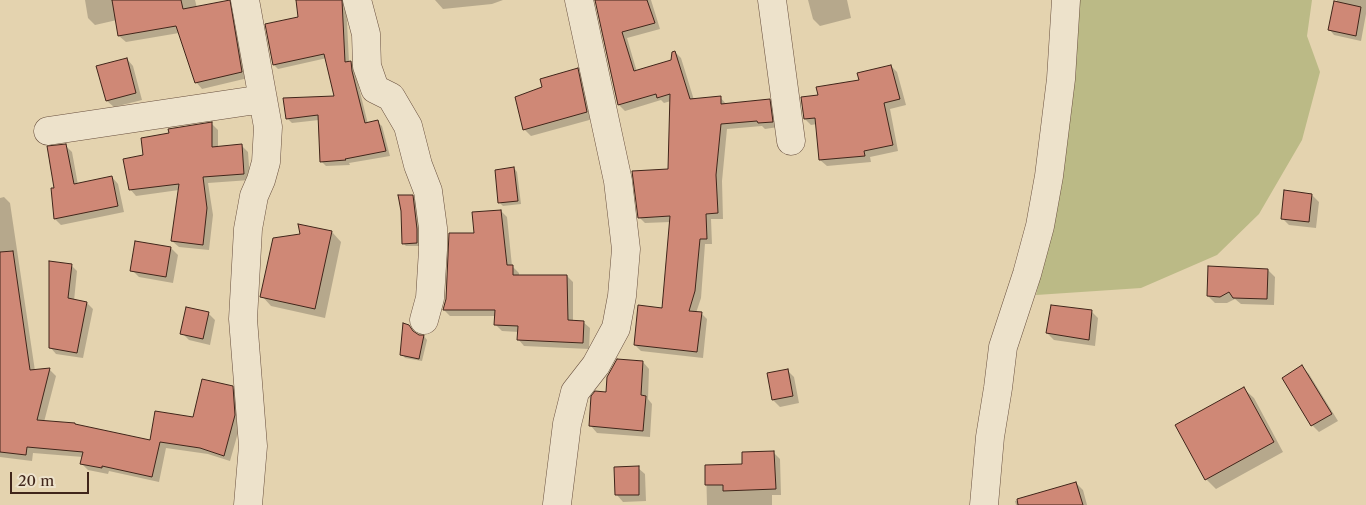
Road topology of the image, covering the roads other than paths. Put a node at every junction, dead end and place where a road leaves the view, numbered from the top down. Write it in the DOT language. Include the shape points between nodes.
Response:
graph roads {
  1 [pos="246,0"];
  2 [pos="357,0"];
  3 [pos="579,0"];
  4 [pos="772,0"];
  5 [pos="1066,0"];
  6 [pos="263,100"];
  7 [pos="48,131"];
  8 [pos="791,141"];
  9 [pos="424,320"];
  10 [pos="556,504"];
  11 [pos="248,505"];
  12 [pos="984,505"];
  1 -- 6 [label="street"];
  2 -- 9 [label="street" via="366,34 366,66 375,89 392,97 408,126 428,191 434,250 430,298"];
  3 -- 10 [label="street" via="618,181 626,249 616,328 596,365 575,392"];
  4 -- 8 [label="street"];
  5 -- 12 [label="street" via="1062,79 1049,176 1040,226 1003,347"];
  6 -- 7 [label="street"];
  6 -- 11 [label="street" via="268,127 266,162 254,196 248,228 243,319 253,446"];
}
